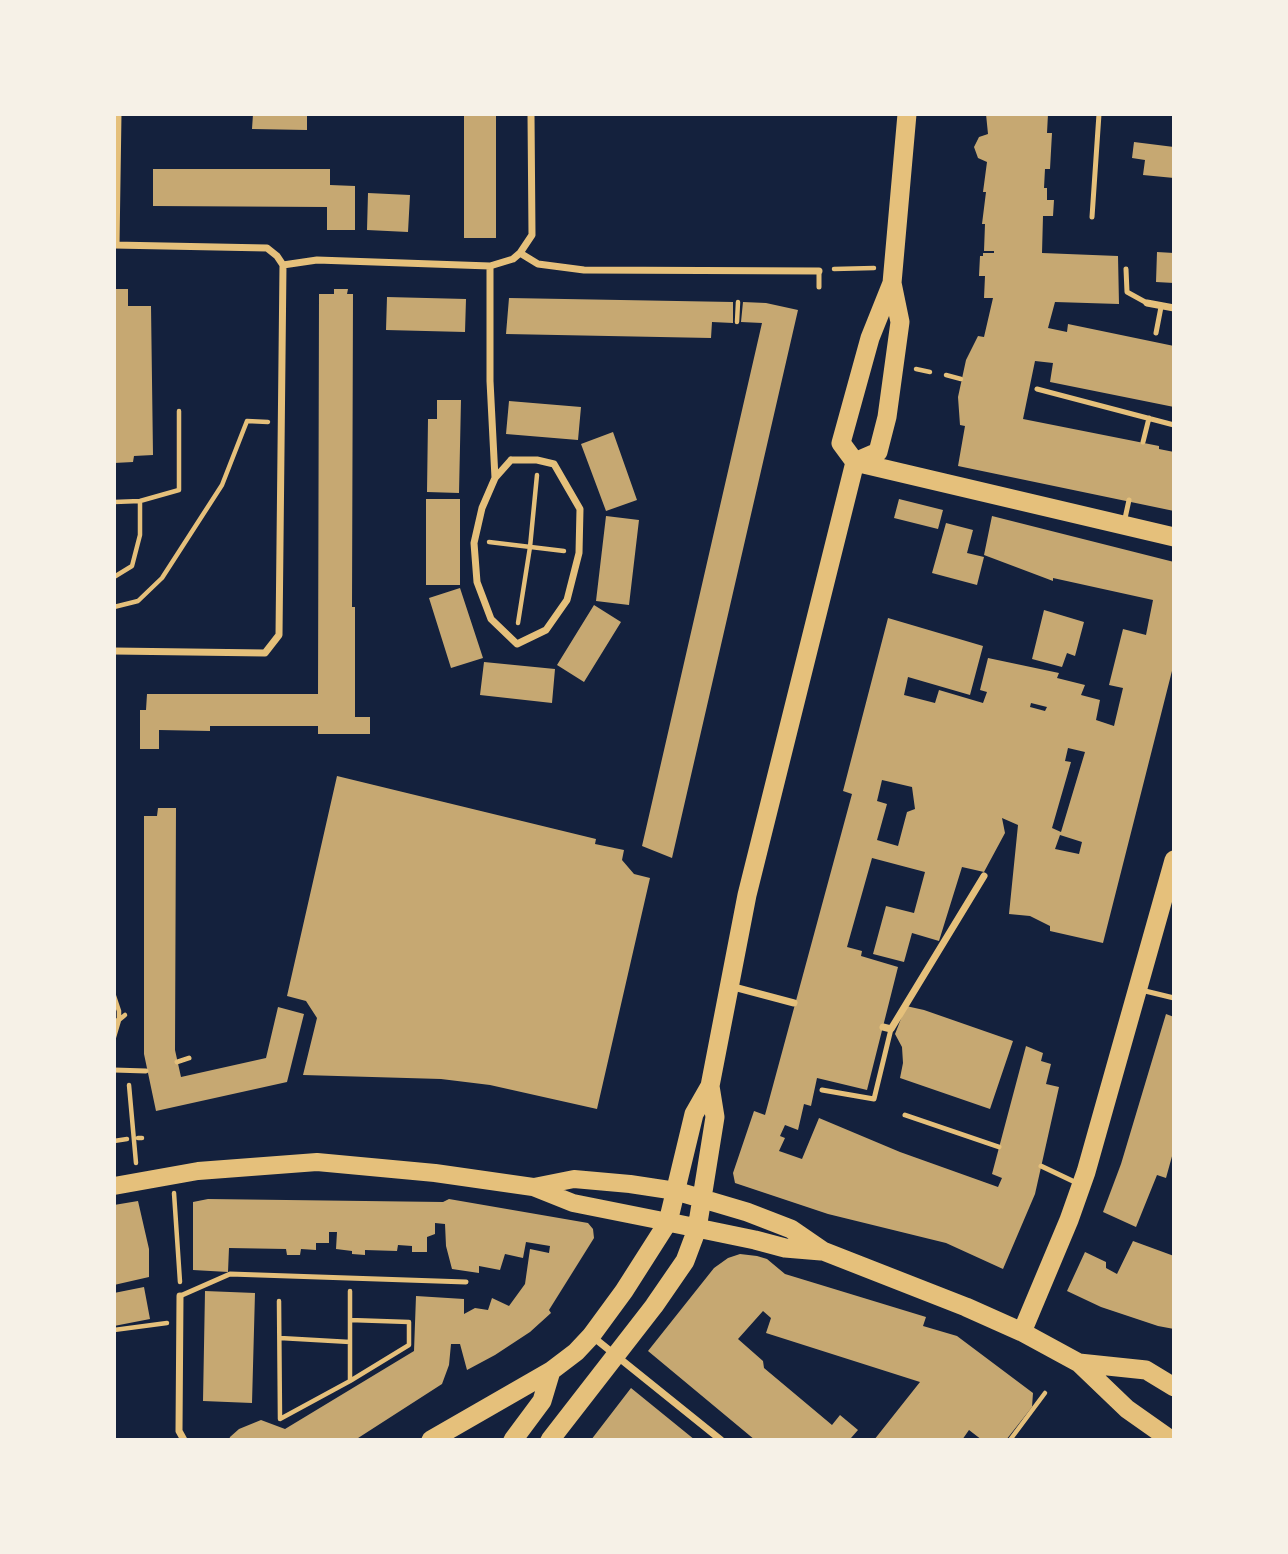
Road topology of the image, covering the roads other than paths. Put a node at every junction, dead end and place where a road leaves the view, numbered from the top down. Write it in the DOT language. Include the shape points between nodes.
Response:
graph roads {
  1 [pos="118,114"];
  2 [pos="531,114"];
  3 [pos="907,114"];
  4 [pos="1099,114"];
  5 [pos="1092,217"];
  6 [pos="115,245"];
  7 [pos="520,253"];
  8 [pos="283,265"];
  9 [pos="490,266"];
  10 [pos="1126,269"];
  11 [pos="819,271"];
  12 [pos="893,276"];
  13 [pos="819,287"];
  14 [pos="1147,303"];
  15 [pos="1161,307"];
  16 [pos="1174,308"];
  17 [pos="1156,333"];
  18 [pos="1037,389"];
  19 [pos="1149,418"];
  20 [pos="1174,425"];
  21 [pos="1143,442"];
  22 [pos="855,462"];
  23 [pos="495,478"];
  24 [pos="1129,500"];
  25 [pos="1123,526"];
  26 [pos="1174,537"];
  27 [pos="114,651"];
  28 [pos="1174,860"];
  29 [pos="984,876"];
  30 [pos="729,985"];
  31 [pos="1138,989"];
  32 [pos="1174,999"];
  33 [pos="794,1003"];
  34 [pos="887,1028"];
  35 [pos="190,1058"];
  36 [pos="177,1062"];
  37 [pos="114,1070"];
  38 [pos="146,1071"];
  39 [pos="710,1086"];
  40 [pos="822,1090"];
  41 [pos="905,1115"];
  42 [pos="999,1147"];
  43 [pos="1041,1166"];
  44 [pos="1082,1185"];
  45 [pos="114,1186"];
  46 [pos="533,1187"];
  47 [pos="676,1191"];
  48 [pos="703,1199"];
  49 [pos="668,1222"];
  50 [pos="697,1229"];
  51 [pos="822,1251"];
  52 [pos="466,1282"];
  53 [pos="180,1296"];
  54 [pos="1023,1332"];
  55 [pos="591,1336"];
  56 [pos="616,1356"];
  57 [pos="1080,1363"];
  58 [pos="551,1371"];
  59 [pos="1174,1387"];
  60 [pos="184,1440"];
  61 [pos="430,1440"];
  62 [pos="513,1440"];
  63 [pos="550,1440"];
  64 [pos="721,1440"];
  65 [pos="1171,1440"];
  1 -- 6 [label="street"];
  2 -- 7 [label="street" via="532,235"];
  3 -- 12 [label="highway"];
  4 -- 5 [label="lane"];
  6 -- 8 [label="street" via="267,248"];
  7 -- 9 [label="street"];
  7 -- 11 [label="street" via="538,264 584,270"];
  8 -- 9 [label="street" via="317,260"];
  8 -- 27 [label="street" via="279,635 265,653"];
  9 -- 23 [label="street"];
  10 -- 14 [label="lane" via="1127,292"];
  11 -- 13 [label="lane"];
  12 -- 22 [label="highway" via="841,443"];
  12 -- 22 [label="highway" via="900,322 887,417 878,452"];
  14 -- 15 [label="street"];
  15 -- 16 [label="street"];
  15 -- 17 [label="lane"];
  18 -- 19 [label="lane"];
  19 -- 20 [label="lane"];
  19 -- 21 [label="lane"];
  22 -- 25 [label="highway"];
  22 -- 30 [label="highway" via="766,815"];
  23 -- 23 [label="street" via="474,543 477,582 491,619 517,644 546,630 567,600 579,553 580,509 554,464 511,460"];
  24 -- 25 [label="lane"];
  25 -- 26 [label="highway"];
  28 -- 31 [label="highway"];
  29 -- 34 [label="street"];
  30 -- 33 [label="street"];
  30 -- 39 [label="highway"];
  31 -- 32 [label="lane"];
  31 -- 44 [label="highway"];
  34 -- 40 [label="lane" via="874,1099"];
  35 -- 36 [label="lane"];
  37 -- 38 [label="lane"];
  39 -- 47 [label="highway" via="694,1114"];
  39 -- 48 [label="highway" via="715,1117"];
  41 -- 42 [label="lane"];
  43 -- 44 [label="lane"];
  44 -- 54 [label="highway"];
  45 -- 46 [label="main road" via="172,1175 317,1162"];
  46 -- 47 [label="main road" via="574,1179"];
  46 -- 49 [label="main road" via="573,1203"];
  47 -- 48 [label="highway"];
  47 -- 49 [label="highway"];
  48 -- 50 [label="highway"];
  48 -- 51 [label="highway" via="792,1229"];
  49 -- 50 [label="highway"];
  49 -- 55 [label="highway"];
  50 -- 51 [label="highway"];
  50 -- 56 [label="highway" via="685,1262"];
  51 -- 54 [label="highway"];
  52 -- 53 [label="lane" via="230,1275"];
  53 -- 60 [label="street" via="179,1430"];
  54 -- 57 [label="highway"];
  55 -- 56 [label="street"];
  55 -- 58 [label="highway"];
  56 -- 63 [label="highway"];
  56 -- 64 [label="street"];
  57 -- 59 [label="highway" via="1146,1370"];
  57 -- 65 [label="highway" via="1128,1409"];
  58 -- 61 [label="highway"];
  58 -- 62 [label="highway" via="542,1401"];
}
